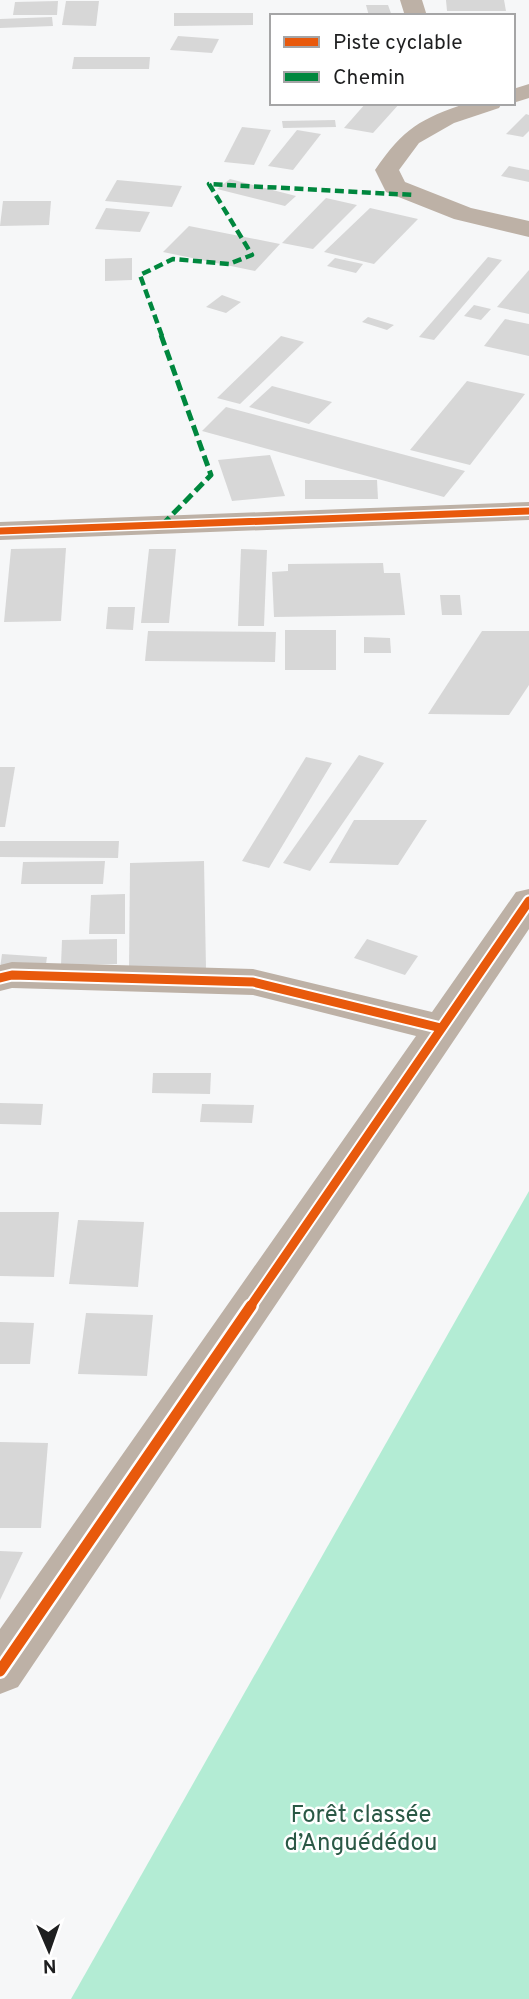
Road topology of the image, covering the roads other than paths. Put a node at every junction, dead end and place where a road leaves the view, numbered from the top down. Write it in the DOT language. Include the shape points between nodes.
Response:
graph roads {
  1 [pos="479,105"];
  2 [pos="444,111"];
  3 [pos="529,229"];
  4 [pos="529,510"];
  5 [pos="0,531"];
  6 [pos="529,901"];
  7 [pos="0,978"];
  8 [pos="441,1028"];
  9 [pos="0,1671"];
  1 -- 2 [label="street"];
  2 -- 3 [label="street" via="411,138 387,170 395,187 463,215"];
  4 -- 5 [label="street"];
  6 -- 8 [label="street"];
  7 -- 8 [label="street" via="253,982"];
  8 -- 9 [label="street"];
}
